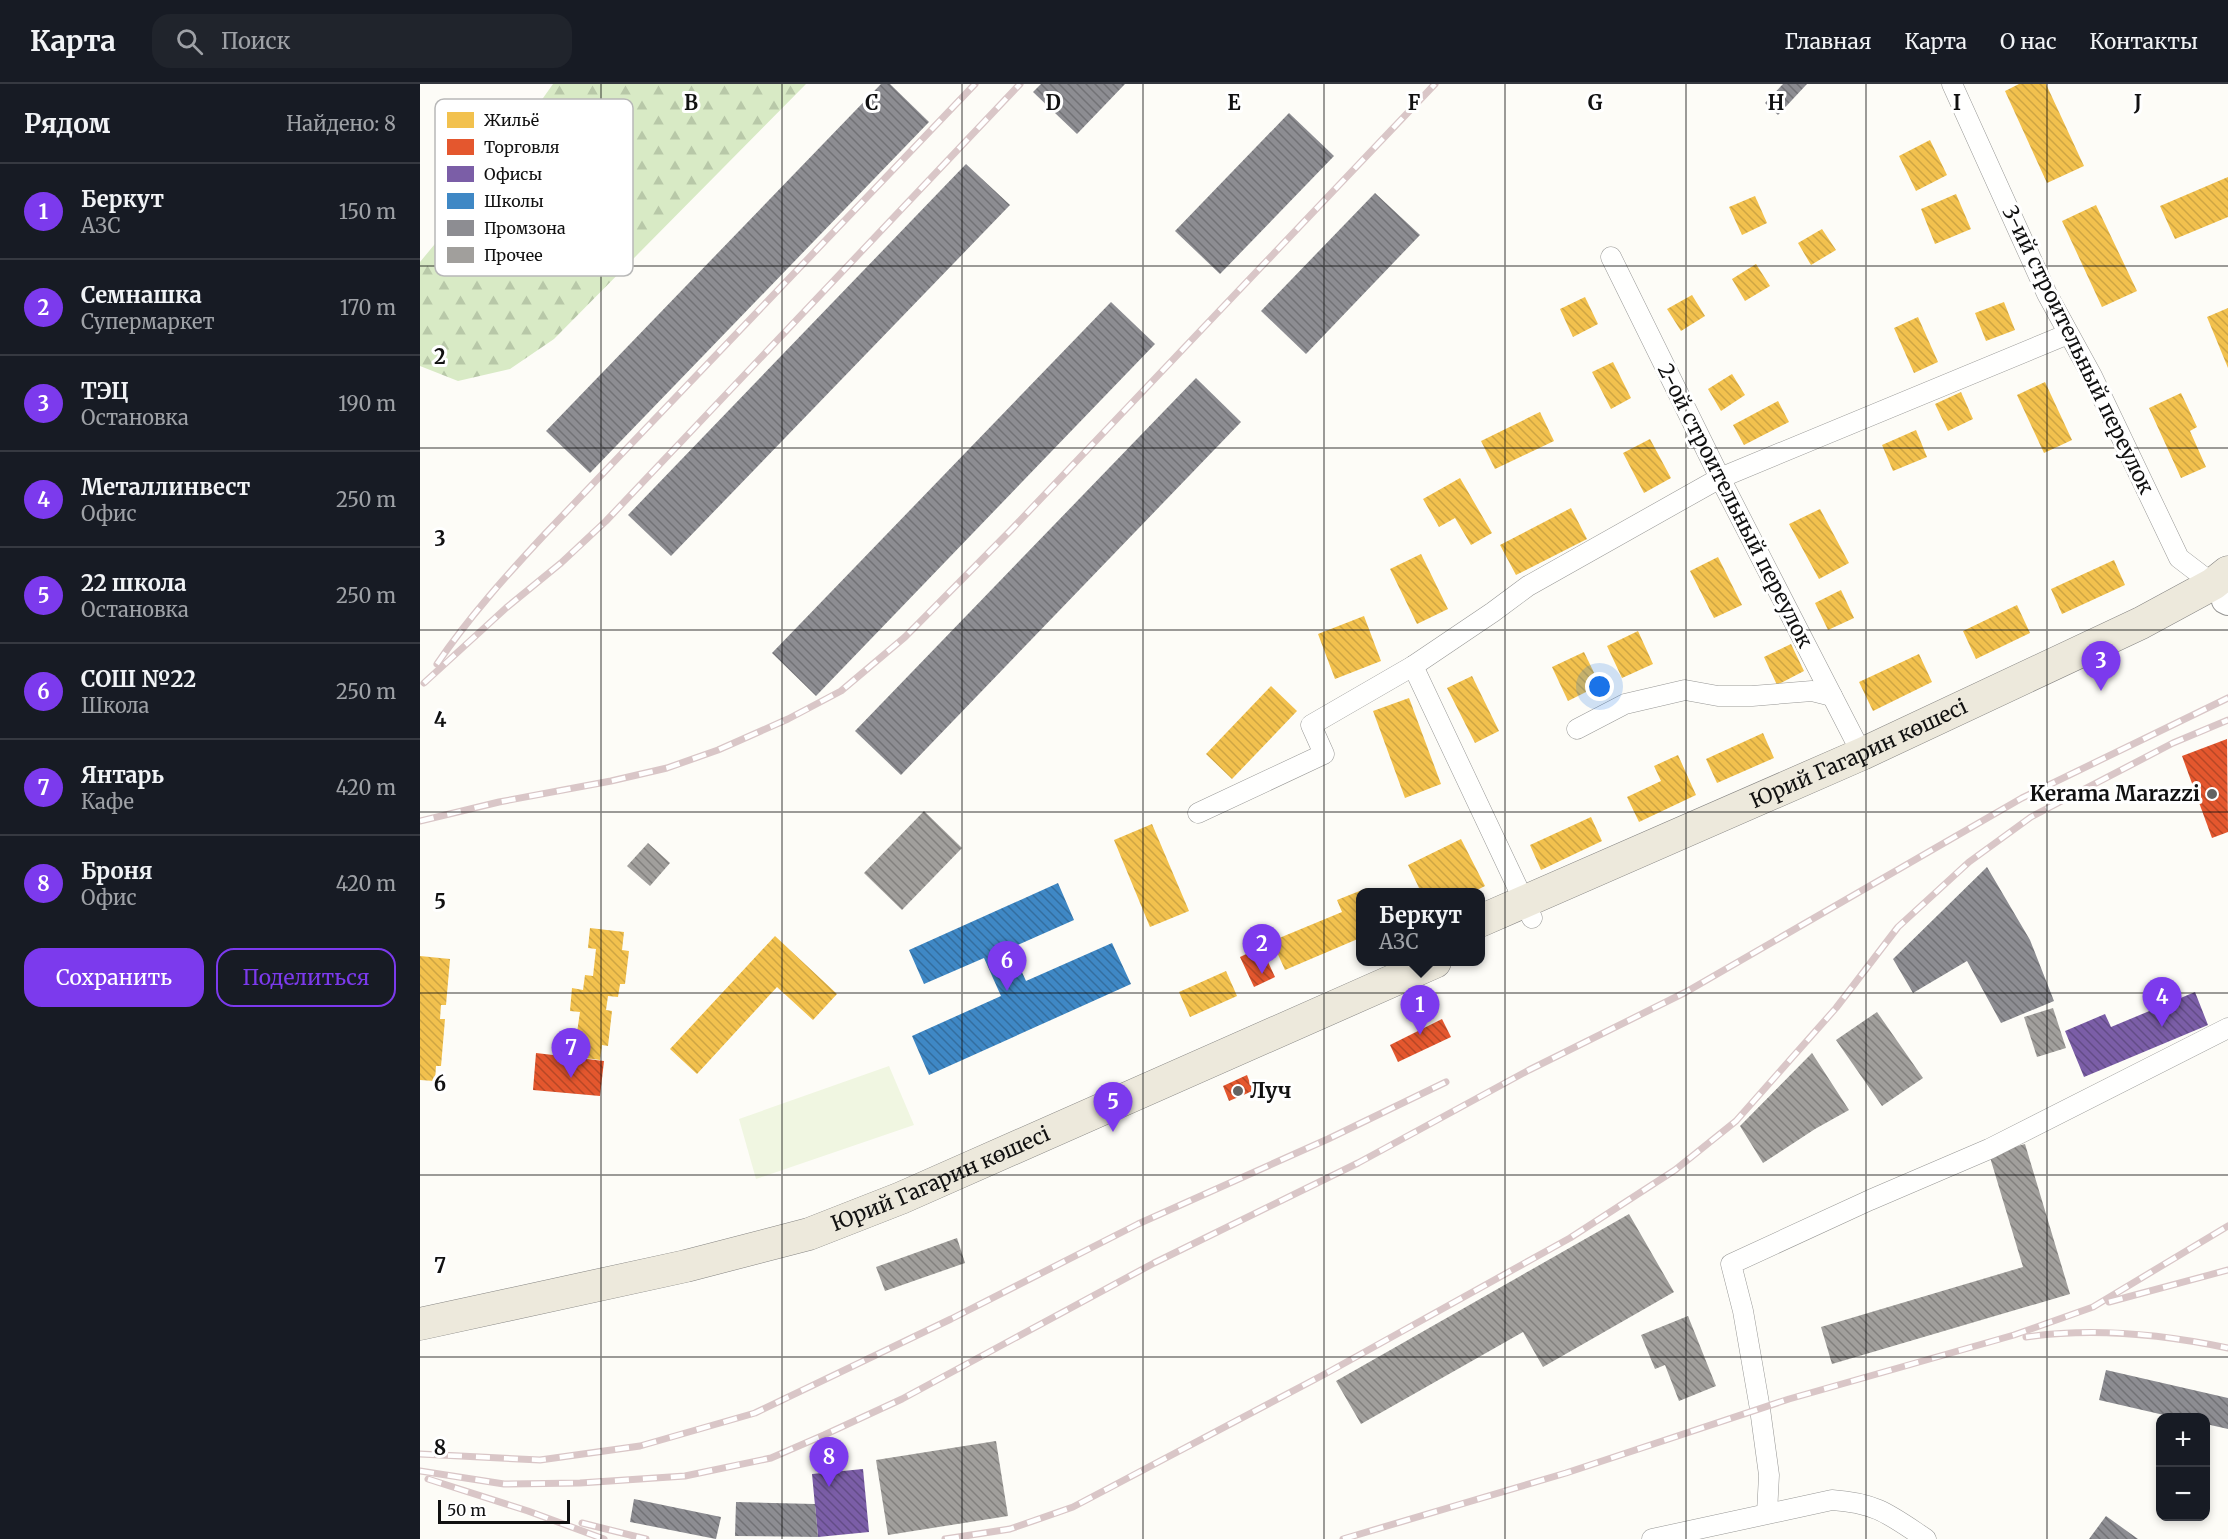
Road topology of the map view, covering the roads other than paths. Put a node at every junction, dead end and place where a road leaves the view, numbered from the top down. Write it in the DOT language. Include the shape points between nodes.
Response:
graph roads {
  1 [pos="1952,84"];
  2 [pos="1611,257"];
  3 [pos="2068,334"];
  4 [pos="1720,478"];
  5 [pos="2224,591"];
  6 [pos="1413,666"];
  7 [pos="1832,696"];
  8 [pos="1577,729"];
  9 [pos="1862,754"];
  10 [pos="1198,813"];
  11 [pos="1528,910"];
  12 [pos="1485,920"];
  13 [pos="1485,938"];
  14 [pos="1379,966"];
  15 [pos="1426,966"];
  16 [pos="2228,1028"];
  17 [pos="420,1306"];
  18 [pos="420,1324"];
  19 [pos="1767,1513"];
  20 [pos="1652,1539"];
  21 [pos="1926,1539"];
  1 -- 3 [label="street, 3-ий строительный переулок"];
  2 -- 4 [label="street, 2-ой строительный переулок"];
  3 -- 4 [label="street"];
  3 -- 5 [label="street, 3-ий строительный переулок" via="2179,558"];
  4 -- 6 [label="street" via="1528,586"];
  4 -- 7 [label="street, 2-ой строительный переулок"];
  5 -- 9 [label="main road, Юрий Гагарин көшесі" via="2141,623"];
  5 -- 11 [label="main road, Юрий Гагарин көшесі" via="2154,639 1933,740"];
  6 -- 10 [label="street" via="1311,725 1324,754"];
  6 -- 11 [label="street"];
  7 -- 8 [label="street" via="1812,691 1718,696 1685,690 1625,704"];
  7 -- 9 [label="street, 2-ой строительный переулок"];
  9 -- 11 [label="main road, Юрий Гагарин көшесі"];
  11 -- 12 [label="main road, Юрий Гагарин көшесі"];
  11 -- 13 [label="main road, Юрий Гагарин көшесі"];
  14 -- 17 [label="main road, Юрий Гагарин көшесі" via="894,1181 803,1216 745,1234"];
  15 -- 18 [label="main road, Юрий Гагарин көшесі" via="901,1198 809,1234 686,1266"];
  16 -- 19 [label="street" via="1989,1149 1731,1264 1760,1409 1769,1475"];
  19 -- 20 [label="street"];
  19 -- 21 [label="street" via="1832,1500 1856,1502 1880,1509"];
}
